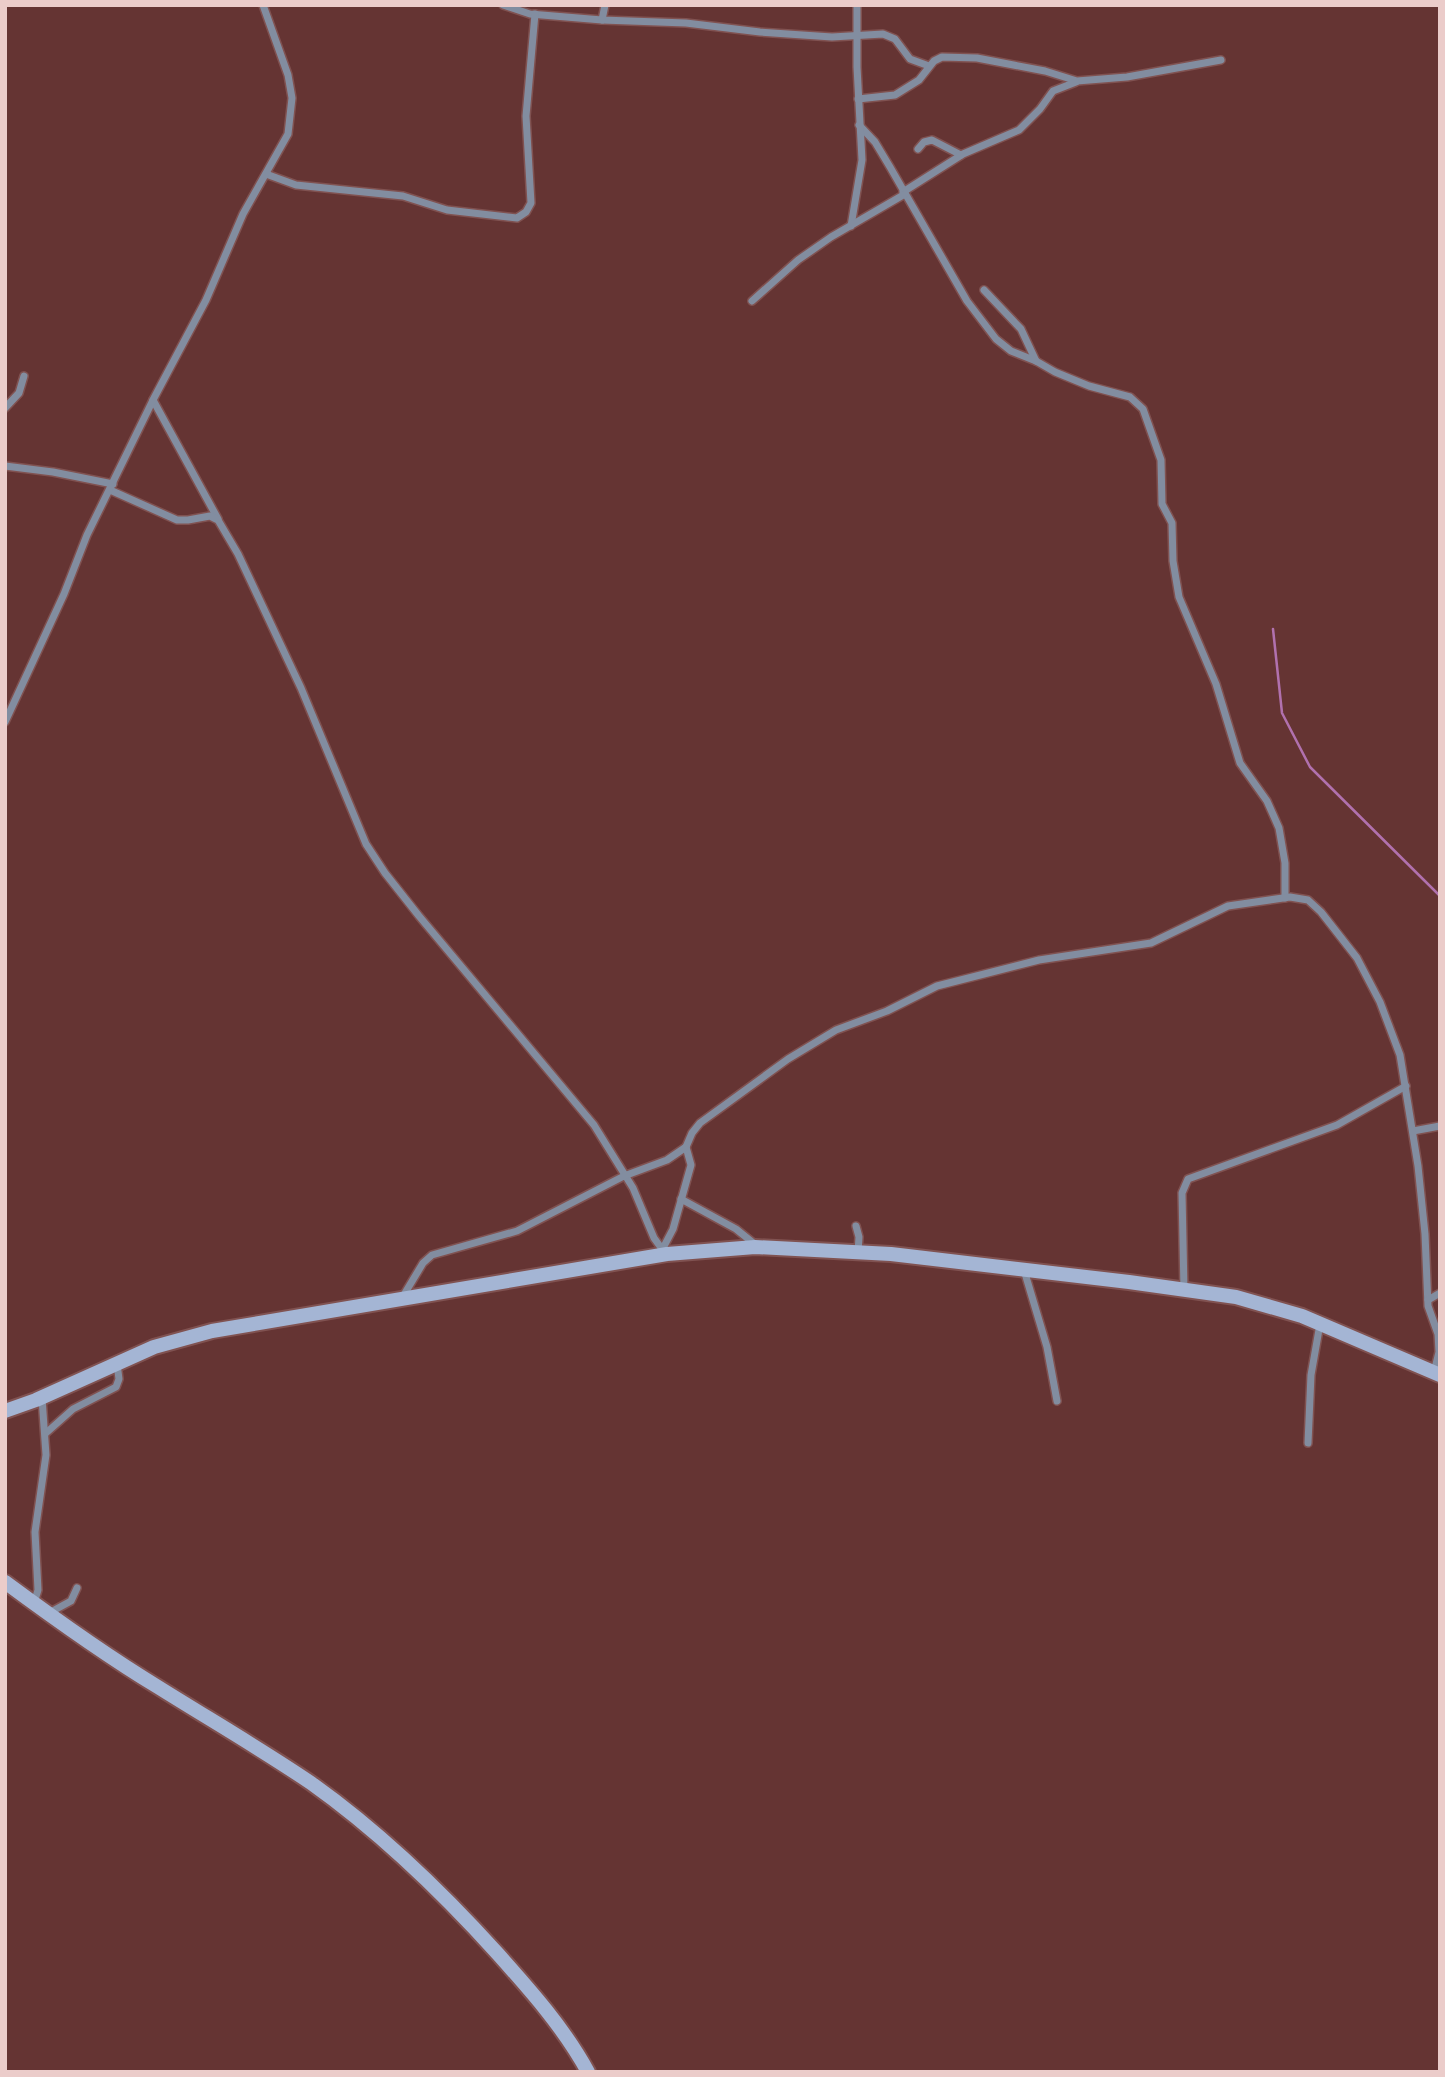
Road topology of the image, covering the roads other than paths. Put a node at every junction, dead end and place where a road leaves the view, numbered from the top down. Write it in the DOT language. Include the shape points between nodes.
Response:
graph roads {
  1 [pos="263,5"];
  2 [pos="503,5"];
  3 [pos="605,5"];
  4 [pos="857,5"];
  5 [pos="535,14"];
  6 [pos="602,20"];
  7 [pos="857,36"];
  8 [pos="1221,60"];
  9 [pos="929,66"];
  10 [pos="1077,81"];
  11 [pos="858,99"];
  12 [pos="859,125"];
  13 [pos="918,149"];
  14 [pos="961,155"];
  15 [pos="267,174"];
  16 [pos="904,193"];
  17 [pos="851,226"];
  18 [pos="984,290"];
  19 [pos="752,301"];
  20 [pos="1036,361"];
  21 [pos="24,376"];
  22 [pos="153,400"];
  23 [pos="5,408"];
  24 [pos="5,466"];
  25 [pos="111,487"];
  26 [pos="218,520"];
  27 [pos="9,705"];
  28 [pos="5,722"];
  29 [pos="1285,898"];
  30 [pos="1406,1086"];
  31 [pos="1440,1126"];
  32 [pos="1413,1131"];
  33 [pos="687,1147"];
  34 [pos="624,1176"];
  35 [pos="681,1199"];
  36 [pos="856,1226"];
  37 [pos="757,1247"];
  38 [pos="662,1252"];
  39 [pos="858,1253"];
  40 [pos="1024,1269"];
  41 [pos="1184,1290"];
  42 [pos="1440,1293"];
  43 [pos="402,1298"];
  44 [pos="1428,1300"];
  45 [pos="1320,1324"];
  46 [pos="1439,1334"];
  47 [pos="117,1364"];
  48 [pos="1437,1374"];
  49 [pos="42,1397"];
  50 [pos="1057,1401"];
  51 [pos="5,1411"];
  52 [pos="46,1433"];
  53 [pos="1308,1444"];
  54 [pos="5,1582"];
  55 [pos="77,1588"];
  56 [pos="34,1603"];
  57 [pos="49,1614"];
  58 [pos="588,2072"];
  1 -- 15 [label="street" via="292,98 288,134"];
  2 -- 5 [label="street"];
  3 -- 6 [label="street"];
  4 -- 7 [label="street"];
  5 -- 6 [label="street"];
  5 -- 15 [label="street" via="526,116 531,203 517,218 447,210 402,196 296,185"];
  6 -- 7 [label="street"];
  7 -- 9 [label="street" via="889,35 910,59"];
  7 -- 11 [label="street"];
  8 -- 10 [label="street"];
  9 -- 10 [label="street" via="942,57 977,58"];
  9 -- 11 [label="street" via="919,80 895,95"];
  10 -- 14 [label="street" via="1054,91 1018,130"];
  11 -- 12 [label="street"];
  12 -- 16 [label="street" via="875,142"];
  12 -- 17 [label="street" via="862,160"];
  13 -- 14 [label="street" via="932,140"];
  14 -- 16 [label="street"];
  15 -- 22 [label="street"];
  16 -- 17 [label="street"];
  16 -- 20 [label="street" via="982,323 1011,351"];
  17 -- 19 [label="street" via="798,260"];
  18 -- 20 [label="street" via="1021,329"];
  20 -- 29 [label="street" via="1089,386 1130,397 1143,409 1161,460 1162,504 1172,523 1180,597 1216,684 1240,763 1267,801 1279,828"];
  21 -- 23 [label="street" via="19,393"];
  22 -- 25 [label="street"];
  22 -- 26 [label="street"];
  24 -- 25 [label="street"];
  25 -- 26 [label="street" via="177,520 207,516"];
  25 -- 27 [label="street"];
  26 -- 34 [label="street" via="301,688 366,844 415,911 581,1107"];
  27 -- 28 [label="street"];
  29 -- 30 [label="street" via="1308,900 1357,958 1392,1034"];
  29 -- 33 [label="street" via="1221,908 1151,943 1018,965 923,992 846,1025 788,1059 700,1123"];
  30 -- 32 [label="street"];
  30 -- 41 [label="street" via="1337,1125 1188,1179 1182,1193"];
  31 -- 32 [label="street"];
  32 -- 44 [label="street" via="1426,1234"];
  33 -- 34 [label="street"];
  33 -- 35 [label="street" via="691,1165"];
  34 -- 38 [label="street"];
  34 -- 43 [label="street" via="517,1231 432,1255"];
  35 -- 37 [label="street" via="736,1229"];
  35 -- 38 [label="street"];
  36 -- 39 [label="street"];
  37 -- 38 [label="street"];
  37 -- 39 [label="street"];
  38 -- 43 [label="street"];
  39 -- 40 [label="street"];
  40 -- 41 [label="street"];
  40 -- 50 [label="street"];
  41 -- 45 [label="street" via="1236,1297"];
  42 -- 44 [label="street"];
  43 -- 47 [label="street" via="172,1340"];
  44 -- 46 [label="street"];
  45 -- 48 [label="street"];
  45 -- 53 [label="street" via="1311,1375"];
  46 -- 48 [label="street"];
  47 -- 49 [label="street"];
  47 -- 52 [label="street" via="116,1387 72,1409"];
  49 -- 51 [label="street"];
  49 -- 52 [label="street"];
  52 -- 56 [label="street" via="34,1532 38,1581"];
  54 -- 56 [label="street"];
  55 -- 57 [label="street" via="71,1601"];
  56 -- 57 [label="street"];
  57 -- 58 [label="street" via="312,1784 409,1863 527,1987"];
}
